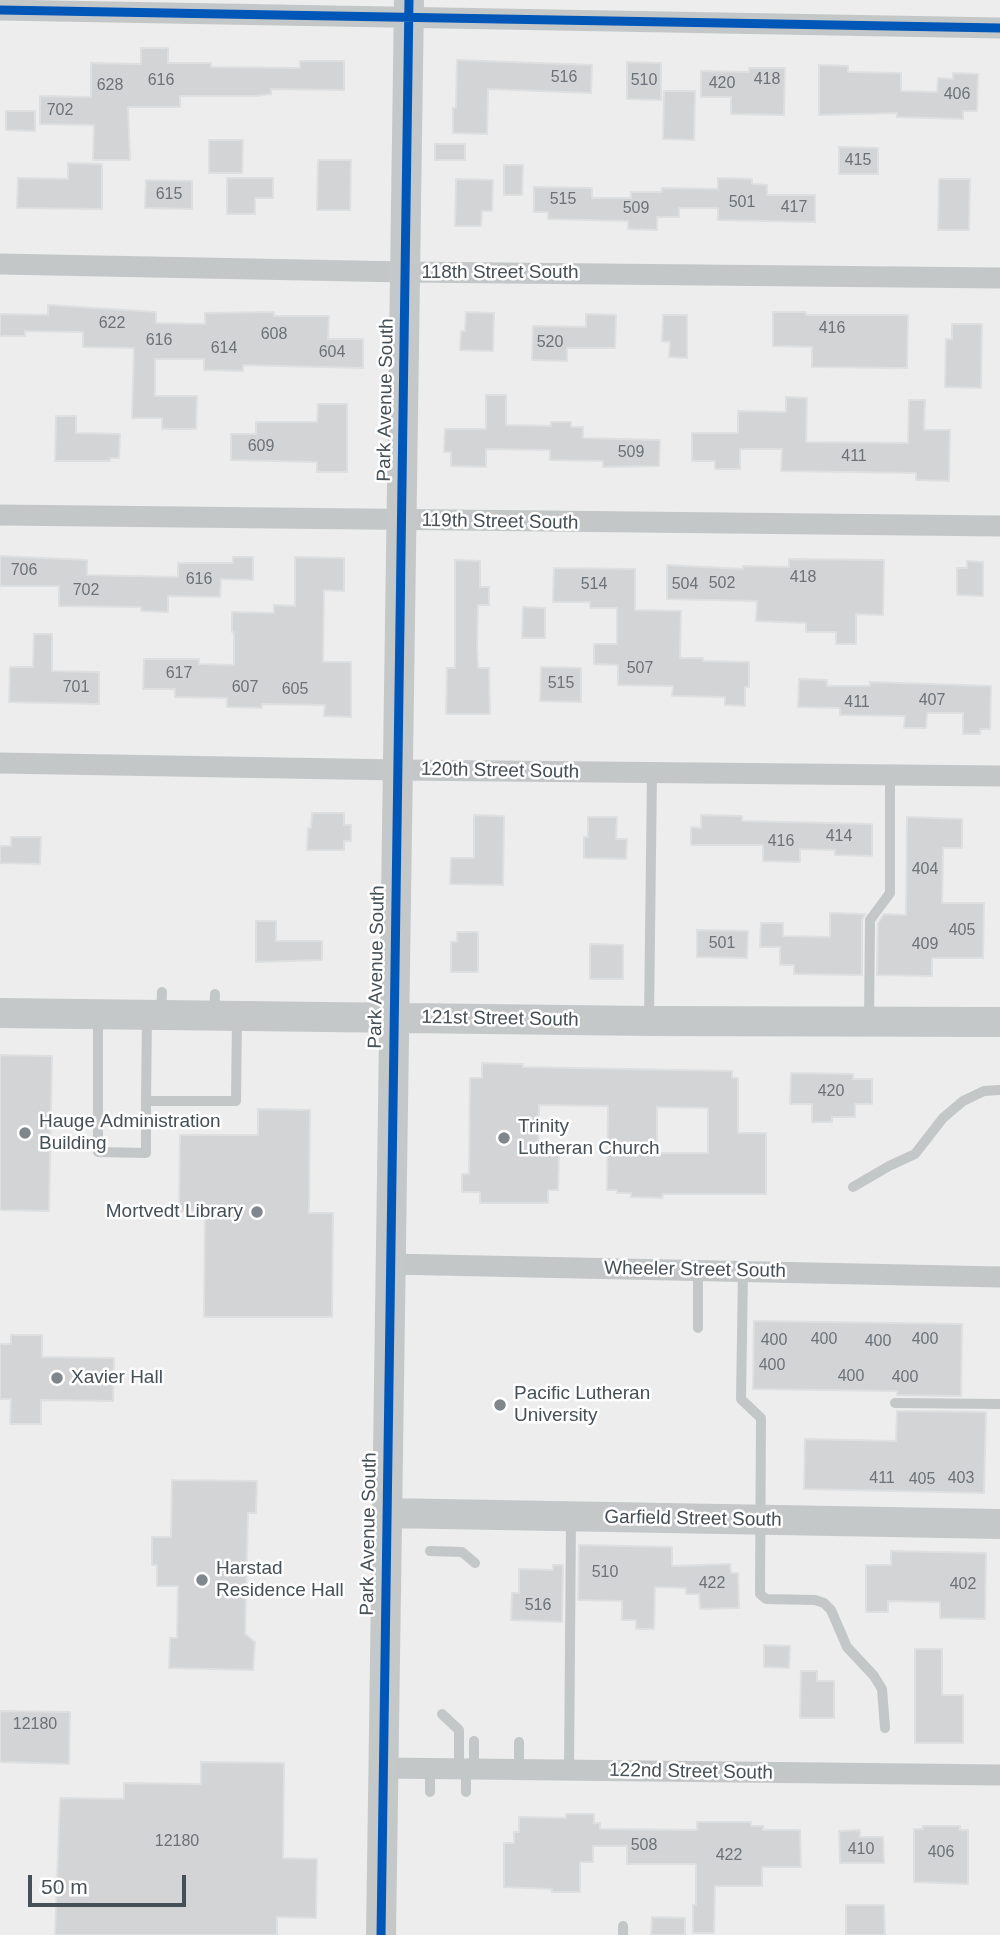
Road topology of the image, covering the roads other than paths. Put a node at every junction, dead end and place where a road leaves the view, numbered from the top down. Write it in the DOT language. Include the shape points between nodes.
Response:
graph roads {
  1 [pos="409,8"];
  2 [pos="0,10"];
  3 [pos="1000,28"];
  4 [pos="0,264"];
  5 [pos="405,272"];
  6 [pos="1000,278"];
  7 [pos="0,514"];
  8 [pos="401,521"];
  9 [pos="1000,526"];
  10 [pos="0,762"];
  11 [pos="398,771"];
  12 [pos="652,773"];
  13 [pos="890,775"];
  14 [pos="1000,776"];
  15 [pos="222,1009"];
  16 [pos="0,1013"];
  17 [pos="155,1015"];
  18 [pos="394,1017"];
  19 [pos="649,1021"];
  20 [pos="869,1022"];
  21 [pos="1000,1022"];
  22 [pos="98,1026"];
  23 [pos="1000,1090"];
  24 [pos="146,1101"];
  25 [pos="853,1187"];
  26 [pos="390,1264"];
  27 [pos="698,1270"];
  28 [pos="743,1272"];
  29 [pos="1000,1277"];
  30 [pos="698,1328"];
  31 [pos="895,1403"];
  32 [pos="1000,1404"];
  33 [pos="387,1513"];
  34 [pos="571,1517"];
  35 [pos="760,1520"];
  36 [pos="1000,1524"];
  37 [pos="430,1551"];
  38 [pos="475,1563"];
  39 [pos="442,1714"];
  40 [pos="885,1728"];
  41 [pos="474,1741"];
  42 [pos="519,1742"];
  43 [pos="383,1768"];
  44 [pos="430,1769"];
  45 [pos="466,1769"];
  46 [pos="519,1770"];
  47 [pos="569,1770"];
  48 [pos="1000,1775"];
  49 [pos="430,1792"];
  50 [pos="466,1792"];
  51 [pos="381,1935"];
  1 -- 2 [label="street"];
  1 -- 3 [label="street"];
  1 -- 5 [label="street, Park Avenue South"];
  4 -- 5 [label="street, 118th Street South"];
  5 -- 6 [label="street, 118th Street South"];
  5 -- 8 [label="street, Park Avenue South"];
  7 -- 8 [label="street, 119th Street South"];
  8 -- 9 [label="street, 119th Street South"];
  8 -- 11 [label="street, Park Avenue South"];
  10 -- 11 [label="street, 120th Street South"];
  11 -- 12 [label="street, 120th Street South"];
  11 -- 18 [label="street, Park Avenue South"];
  12 -- 13 [label="street, 120th Street South"];
  12 -- 19 [label="lane"];
  13 -- 14 [label="street, 120th Street South"];
  13 -- 20 [label="lane" via="890,893 870,919"];
  15 -- 17 [label="street, 121st Street South"];
  15 -- 18 [label="street, 121st Street South"];
  15 -- 24 [label="lane" via="236,1101"];
  16 -- 22 [label="street, 121st Street South"];
  17 -- 22 [label="street, 121st Street South"];
  17 -- 24 [label="lane"];
  18 -- 19 [label="street, 121st Street South"];
  18 -- 26 [label="street, Park Avenue South"];
  19 -- 20 [label="street, 121st Street South"];
  20 -- 21 [label="street, 121st Street South"];
  22 -- 24 [label="lane" via="98,1152 146,1153"];
  23 -- 25 [label="lane" via="984,1091 963,1101 915,1154"];
  26 -- 27 [label="street, Wheeler Street South"];
  26 -- 33 [label="street, Park Avenue South"];
  27 -- 28 [label="street, Wheeler Street South"];
  27 -- 30 [label="lane"];
  28 -- 29 [label="street, Wheeler Street South"];
  28 -- 35 [label="lane" via="741,1399 761,1418"];
  31 -- 32 [label="lane"];
  33 -- 34 [label="street, Garfield Street South"];
  33 -- 43 [label="street, Park Avenue South"];
  34 -- 35 [label="street, Garfield Street South"];
  34 -- 47 [label="lane"];
  35 -- 36 [label="street, Garfield Street South"];
  35 -- 40 [label="lane" via="760,1594 766,1599 815,1600 831,1610 847,1647 882,1689"];
  37 -- 38 [label="lane" via="462,1552"];
  39 -- 45 [label="lane" via="459,1730"];
  41 -- 45 [label="lane"];
  42 -- 46 [label="lane"];
  43 -- 44 [label="street, 122nd Street South"];
  43 -- 51 [label="street, Park Avenue South"];
  44 -- 45 [label="street, 122nd Street South"];
  44 -- 49 [label="lane"];
  45 -- 46 [label="street, 122nd Street South"];
  45 -- 50 [label="lane"];
  46 -- 47 [label="street, 122nd Street South"];
  47 -- 48 [label="street, 122nd Street South"];
}
